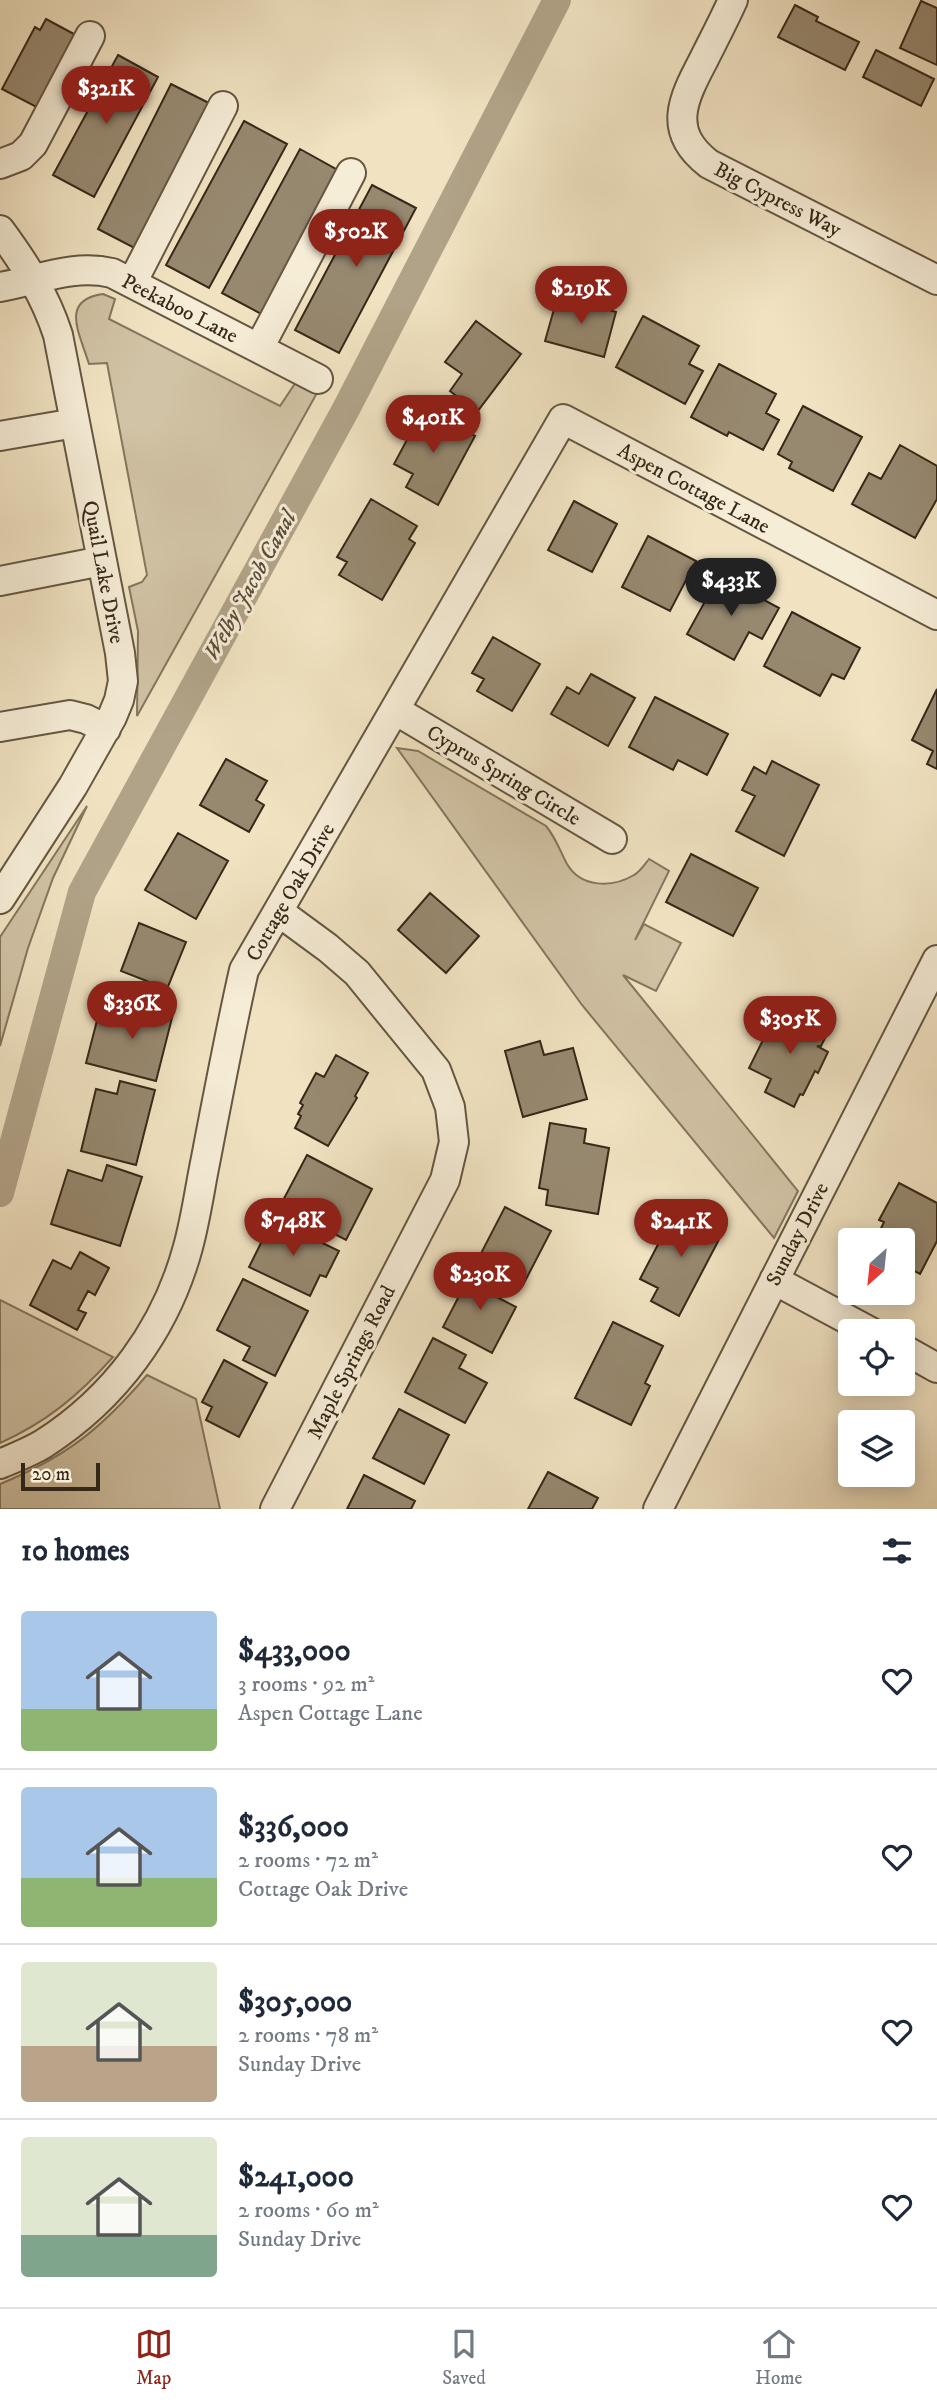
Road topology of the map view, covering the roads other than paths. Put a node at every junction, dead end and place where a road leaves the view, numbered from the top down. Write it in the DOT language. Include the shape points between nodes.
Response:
graph roads {
  1 [pos="733,0"];
  2 [pos="90,36"];
  3 [pos="223,106"];
  4 [pos="0,164"];
  5 [pos="351,173"];
  6 [pos="0,230"];
  7 [pos="937,280"];
  8 [pos="36,281"];
  9 [pos="132,283"];
  10 [pos="0,287"];
  11 [pos="260,348"];
  12 [pos="318,379"];
  13 [pos="563,419"];
  14 [pos="75,423"];
  15 [pos="0,436"];
  16 [pos="102,561"];
  17 [pos="0,581"];
  18 [pos="937,615"];
  19 [pos="396,710"];
  20 [pos="0,727"];
  21 [pos="106,729"];
  22 [pos="612,839"];
  23 [pos="0,899"];
  24 [pos="279,912"];
  25 [pos="937,960"];
  26 [pos="774,1280"];
  27 [pos="847,1319"];
  28 [pos="915,1355"];
  29 [pos="937,1367"];
  30 [pos="0,1464"];
  31 [pos="275,1509"];
  32 [pos="658,1509"];
  1 -- 7 [label="street, Big Cypress Way" via="684,102 682,126 692,148 709,164"];
  2 -- 4 [label="street" via="33,144 20,156"];
  3 -- 9 [label="street"];
  5 -- 11 [label="street"];
  6 -- 8 [label="street, Quail Lake Drive"];
  8 -- 9 [label="street, Peekaboo Lane" via="63,271 87,269 112,273"];
  8 -- 10 [label="street, Peekaboo Lane"];
  8 -- 14 [label="street, Quail Lake Drive" via="58,335"];
  9 -- 11 [label="street, Peekaboo Lane"];
  11 -- 12 [label="street, Peekaboo Lane"];
  13 -- 18 [label="street, Aspen Cottage Lane"];
  13 -- 19 [label="street, Cottage Oak Drive"];
  14 -- 15 [label="street"];
  14 -- 16 [label="street, Quail Lake Drive"];
  16 -- 17 [label="street"];
  16 -- 21 [label="street, Quail Lake Drive" via="123,681"];
  19 -- 22 [label="street, Cyprus Spring Circle"];
  19 -- 24 [label="street, Cottage Oak Drive"];
  20 -- 21 [label="street" via="70,715"];
  21 -- 23 [label="street, Quail Lake Drive"];
  24 -- 30 [label="street, Cottage Oak Drive" via="244,970 188,1247 169,1304 142,1350 85,1414 41,1445"];
  24 -- 31 [label="street, Maple Springs Road" via="356,973 436,1070 450,1107 454,1142 445,1180"];
  25 -- 26 [label="street, Sunday Drive"];
  26 -- 27 [label="street"];
  26 -- 32 [label="street, Sunday Drive"];
  28 -- 29 [label="street"];
}
